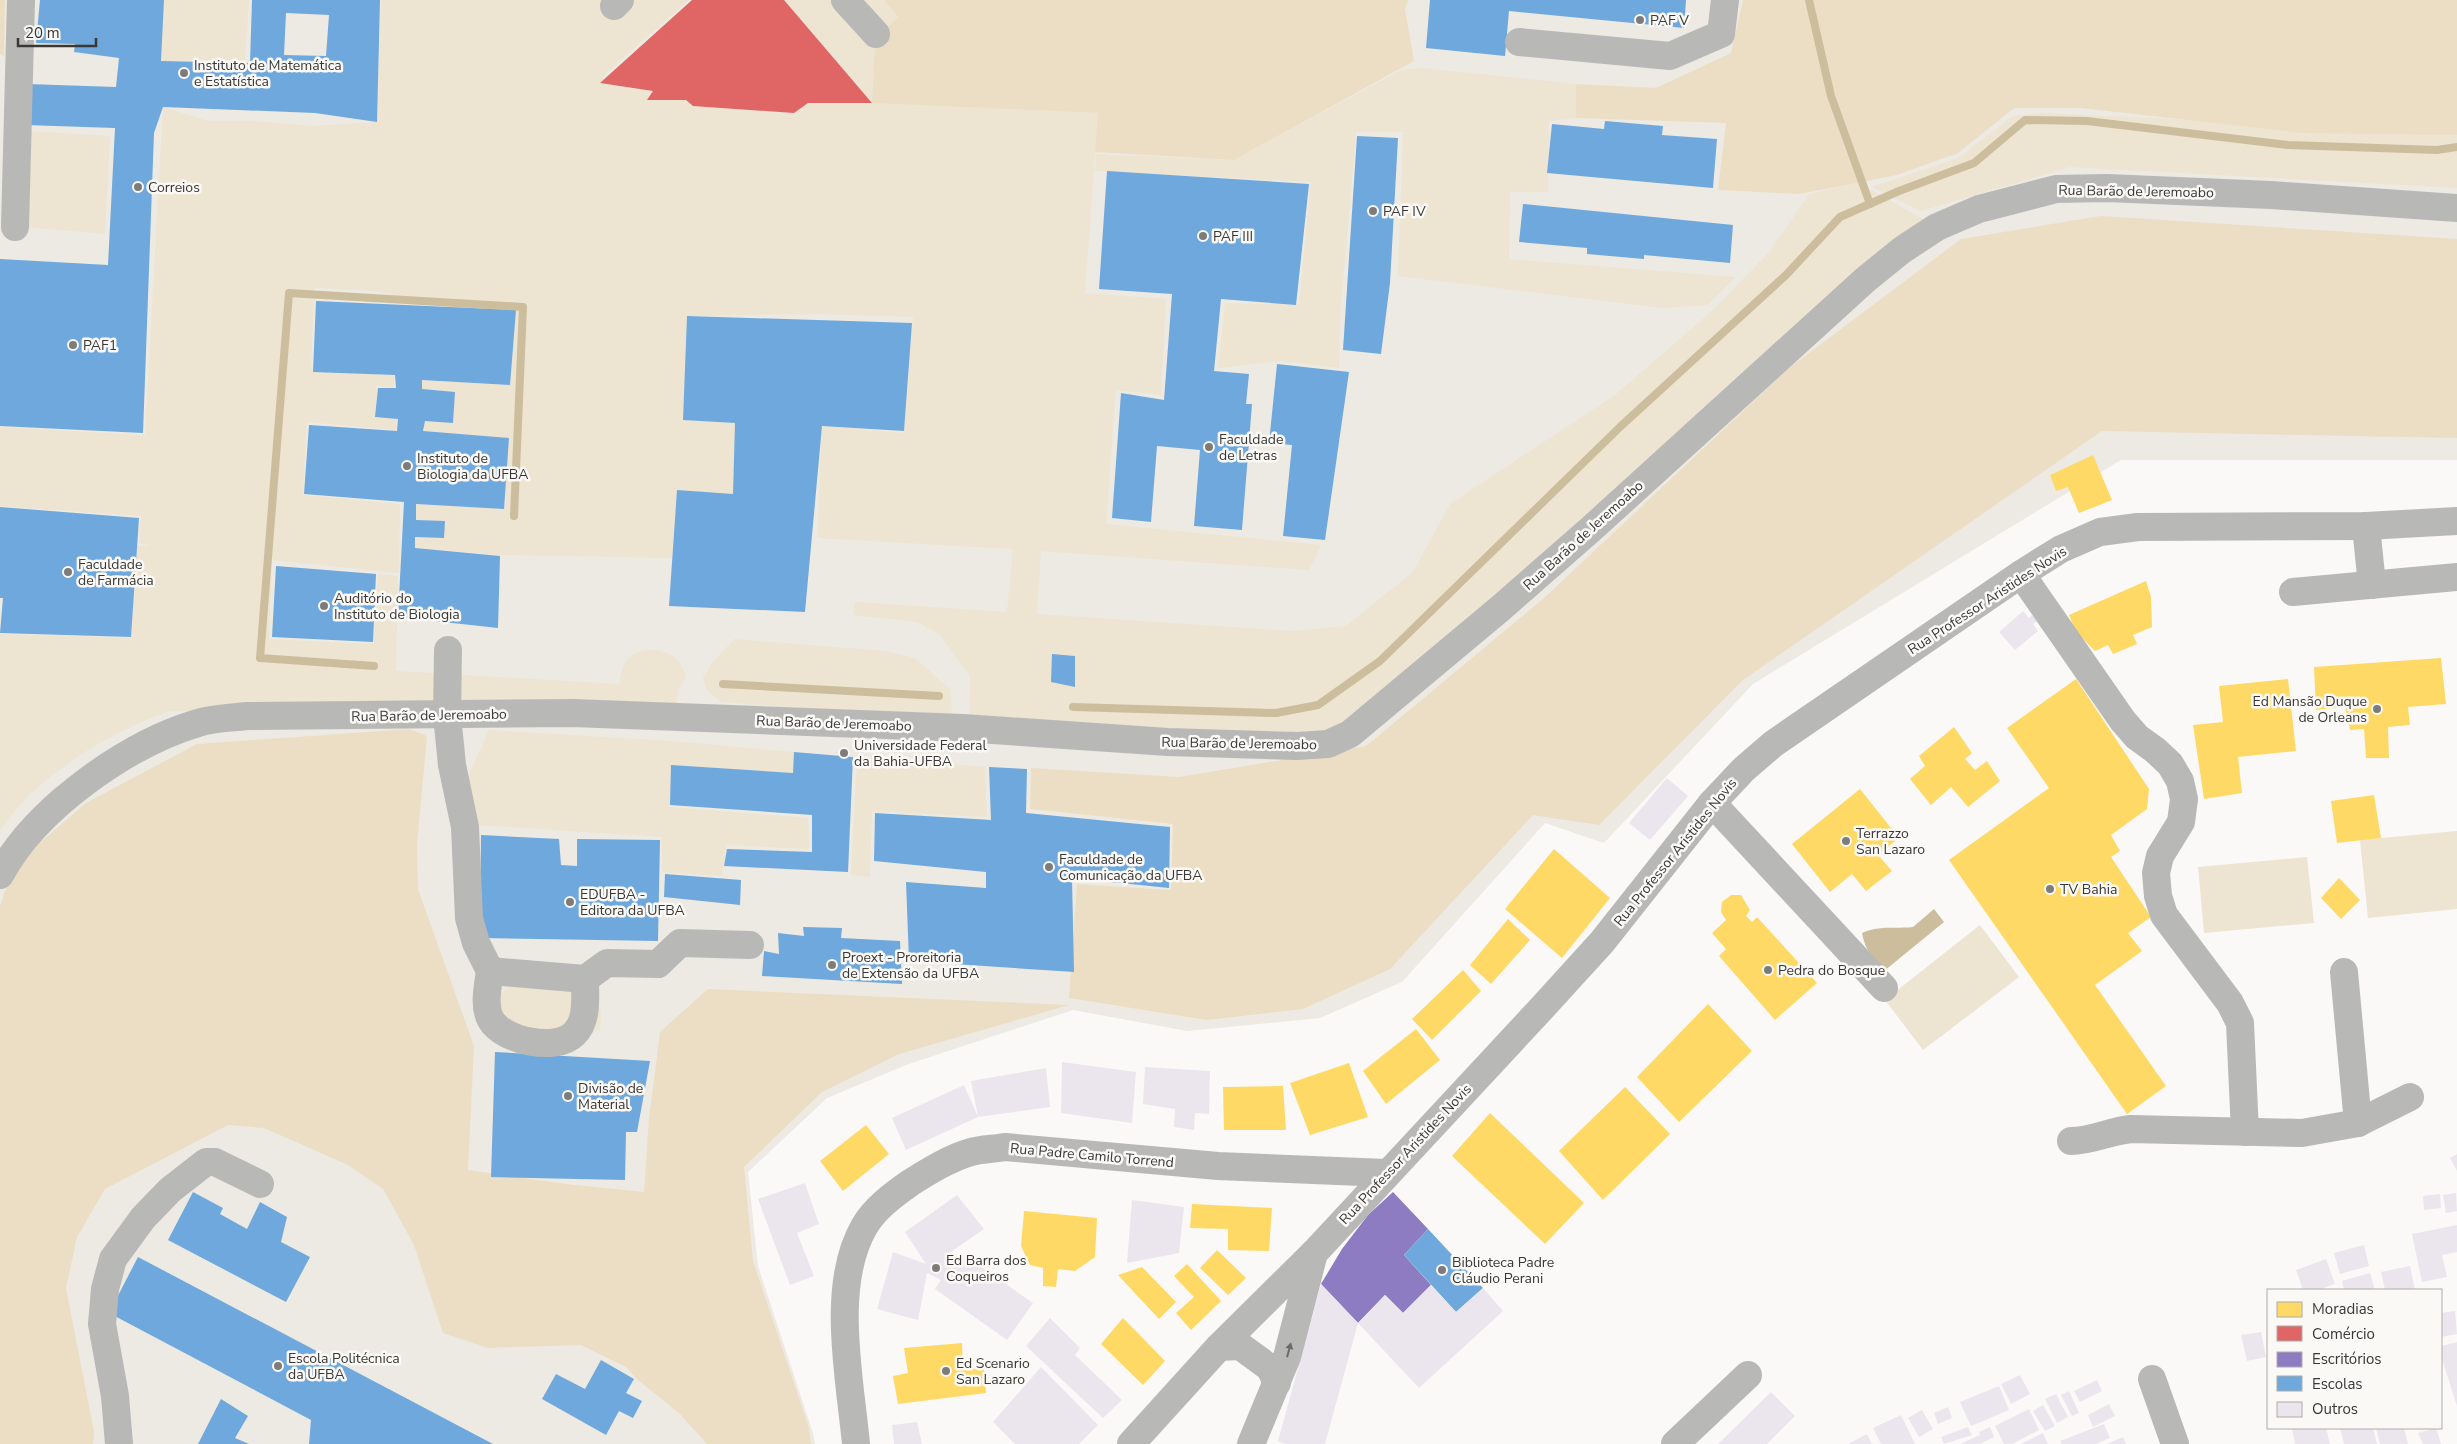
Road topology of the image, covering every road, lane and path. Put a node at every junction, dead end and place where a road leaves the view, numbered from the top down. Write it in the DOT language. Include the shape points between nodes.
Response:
graph roads {
  1 [pos="21,0"];
  2 [pos="845,0"];
  3 [pos="1725,0"];
  4 [pos="876,34"];
  5 [pos="1519,42"];
  6 [pos="2457,208"];
  7 [pos="15,227"];
  8 [pos="2457,521"];
  9 [pos="2366,526"];
  10 [pos="2021,574"];
  11 [pos="2457,577"];
  12 [pos="2372,585"];
  13 [pos="2293,592"];
  14 [pos="448,650"];
  15 [pos="447,715"];
  16 [pos="1712,803"];
  17 [pos="0,875"];
  18 [pos="750,945"];
  19 [pos="490,971"];
  20 [pos="2344,972"];
  21 [pos="585,979"];
  22 [pos="1884,988"];
  23 [pos="2410,1097"];
  24 [pos="2358,1123"];
  25 [pos="2245,1132"];
  26 [pos="2071,1141"];
  27 [pos="1386,1173"];
  28 [pos="260,1184"];
  29 [pos="1315,1252"];
  30 [pos="1219,1347"];
  31 [pos="1748,1375"];
  32 [pos="2152,1380"];
  33 [pos="1277,1383"];
  34 [pos="119,1444"];
  35 [pos="856,1444"];
  36 [pos="1131,1444"];
  37 [pos="1251,1444"];
  38 [pos="1675,1444"];
  39 [pos="2175,1444"];
  1 -- 7 [label="street"];
  2 -- 4 [label="street"];
  3 -- 5 [label="street" via="1721,34 1670,56"];
  6 -- 15 [label="street, Rua Barão de Jeremoabo" via="2271,195 2056,188 1979,209 1937,227 1902,250 1839,302 1494,614 1350,734 1328,744 1168,742 963,728 573,713"];
  8 -- 9 [label="street, Rua Professor Aristides Novis"];
  9 -- 10 [label="street, Rua Professor Aristides Novis" via="2138,527 2100,532 2061,549"];
  9 -- 12 [label="street"];
  10 -- 16 [label="street, Rua Professor Aristides Novis" via="1773,744"];
  10 -- 25 [label="street" via="2123,721 2170,764 2180,781 2184,799 2181,822 2160,856 2156,873 2158,896 2164,915 2230,1003 2240,1023"];
  11 -- 12 [label="street"];
  12 -- 13 [label="street"];
  14 -- 15 [label="street"];
  15 -- 17 [label="street, Rua Barão de Jeremoabo" via="247,716 200,722 162,735 83,785 42,818 10,856"];
  15 -- 19 [label="street" via="452,764 465,827 469,918 476,944"];
  16 -- 22 [label="street"];
  16 -- 27 [label="street, Rua Professor Aristides Novis" via="1602,942"];
  18 -- 21 [label="street" via="680,943 658,964 607,963"];
  19 -- 21 [label="street"];
  19 -- 21 [label="street" via="487,1004 490,1019 500,1031 517,1040 565,1041 575,1034 583,1014"];
  20 -- 24 [label="street"];
  23 -- 24 [label="street"];
  24 -- 25 [label="street" via="2302,1132"];
  25 -- 26 [label="street" via="2131,1129 2114,1130 2086,1141"];
  27 -- 29 [label="street, Rua Professor Aristides Novis"];
  27 -- 35 [label="street, Rua Padre Camilo Torrend" via="1218,1166 1005,1147 971,1152 931,1170 890,1197 864,1226 850,1260 846,1342"];
  28 -- 34 [label="street" via="215,1162 206,1162 170,1190 143,1218 113,1259 105,1289 102,1324 115,1396"];
  29 -- 30 [label="street, Rua Professor Aristides Novis"];
  33 -- 29 [label="street, one-way"];
  30 -- 33 [label="street" via="1240,1346 1270,1368"];
  30 -- 36 [label="street, Rua Professor Aristides Novis"];
  31 -- 38 [label="street"];
  32 -- 39 [label="street"];
  33 -- 37 [label="street"];
}
